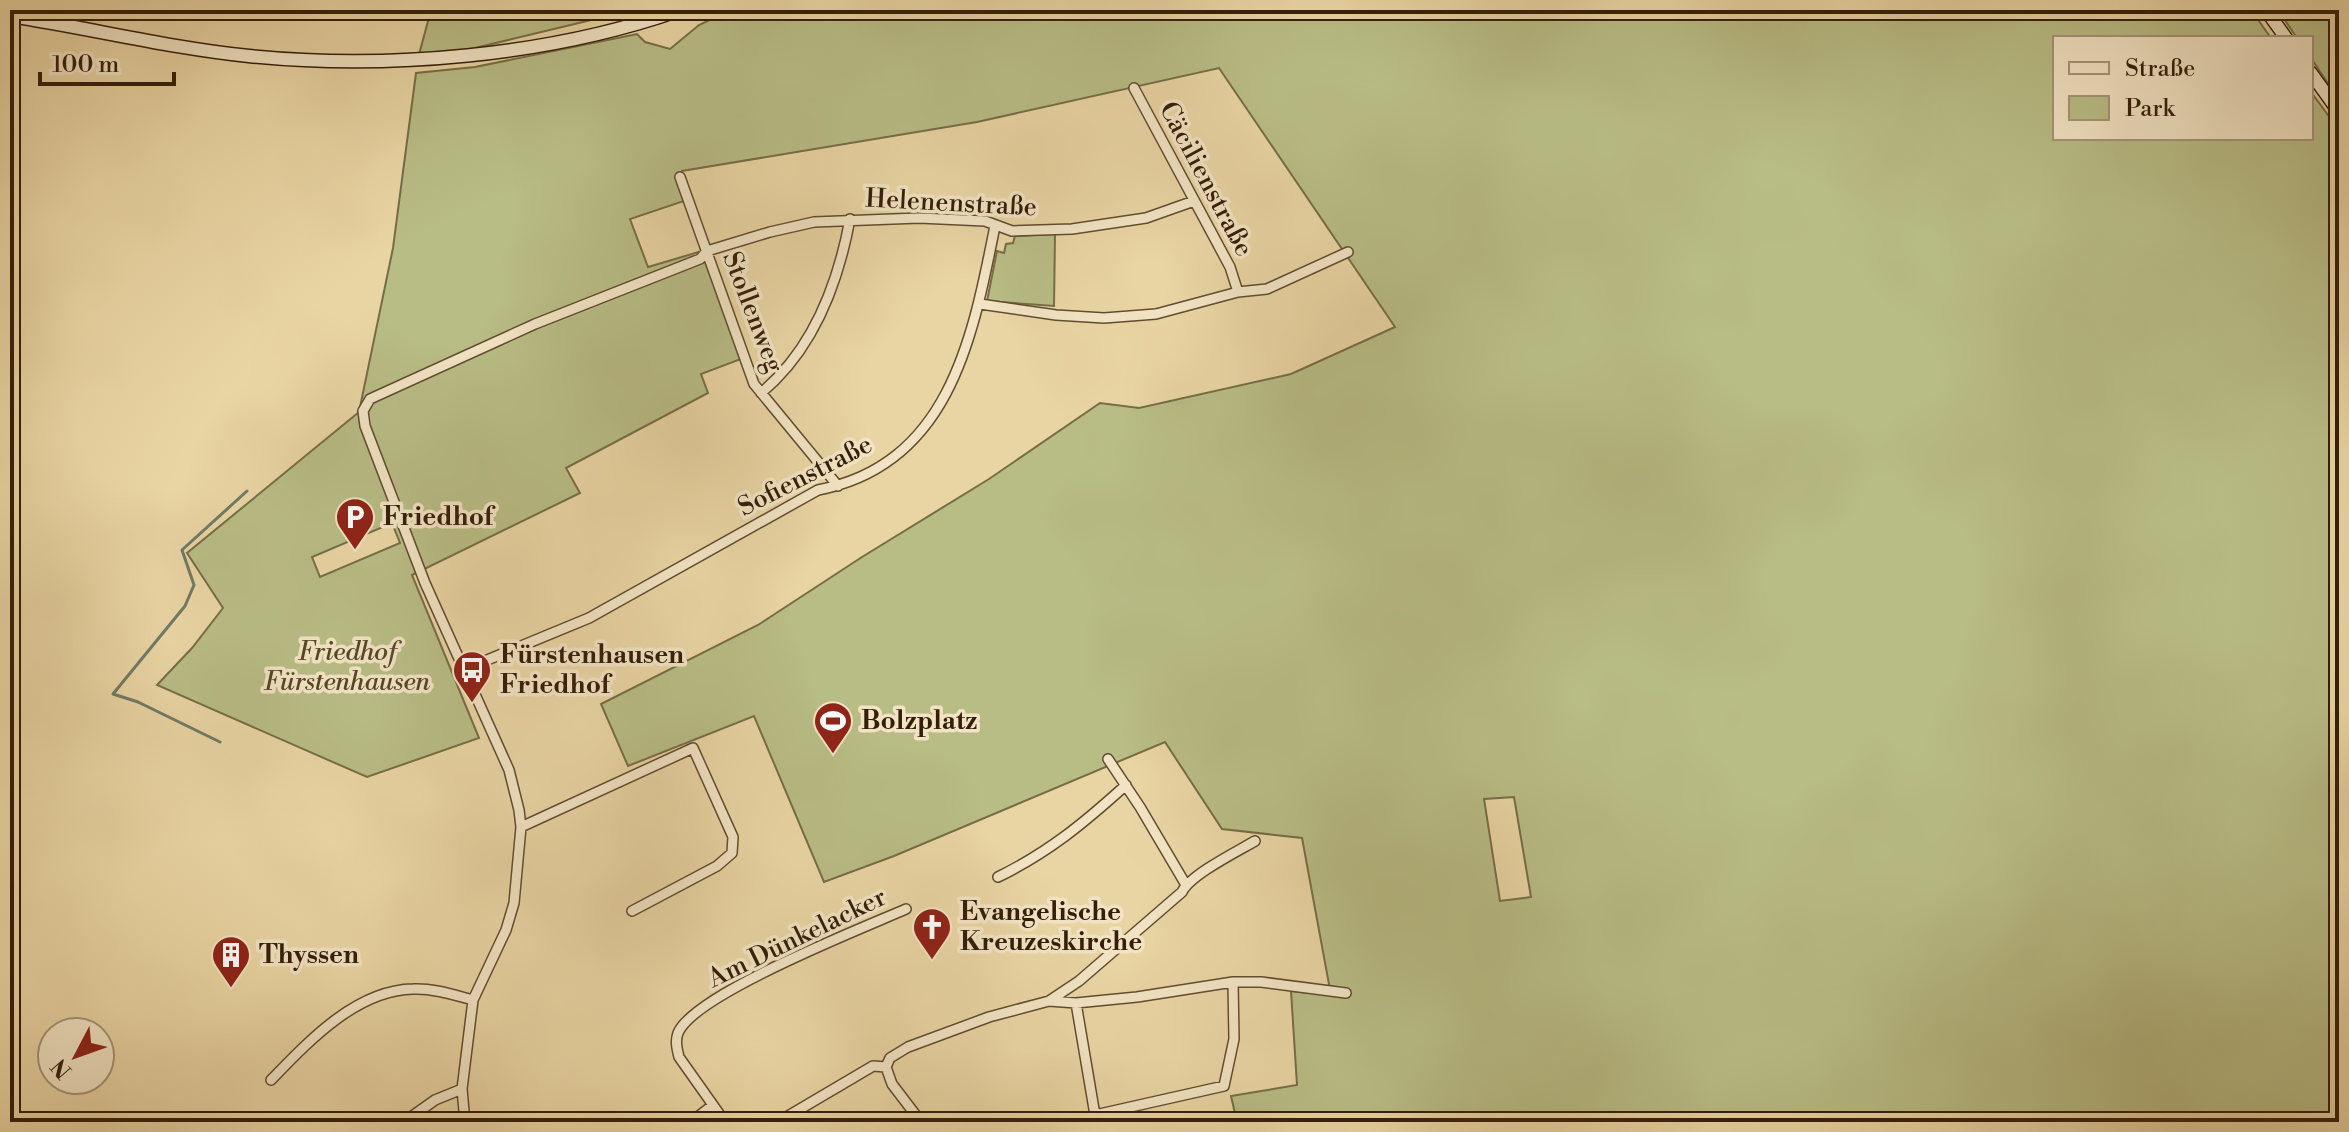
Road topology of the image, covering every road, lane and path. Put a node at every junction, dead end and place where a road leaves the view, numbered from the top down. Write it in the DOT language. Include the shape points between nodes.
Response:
graph roads {
  1 [pos="680,10"];
  2 [pos="2266,10"];
  3 [pos="10,16"];
  4 [pos="2285,36"];
  5 [pos="2313,76"];
  6 [pos="1134,88"];
  7 [pos="2339,112"];
  8 [pos="680,177"];
  9 [pos="1194,201"];
  10 [pos="850,219"];
  11 [pos="995,226"];
  12 [pos="707,251"];
  13 [pos="1348,252"];
  14 [pos="1238,292"];
  15 [pos="980,304"];
  16 [pos="761,393"];
  17 [pos="838,486"];
  18 [pos="463,670"];
  19 [pos="1108,759"];
  20 [pos="1126,785"];
  21 [pos="521,827"];
  22 [pos="1255,841"];
  23 [pos="998,877"];
  24 [pos="1186,885"];
  25 [pos="906,909"];
  26 [pos="632,911"];
  27 [pos="1233,982"];
  28 [pos="1346,993"];
  29 [pos="473,1000"];
  30 [pos="1049,1001"];
  31 [pos="1076,1003"];
  32 [pos="886,1067"];
  33 [pos="271,1080"];
  34 [pos="462,1089"];
  35 [pos="713,1105"];
  36 [pos="404,1122"];
  37 [pos="465,1122"];
  38 [pos="691,1122"];
  39 [pos="725,1122"];
  40 [pos="778,1122"];
  41 [pos="921,1122"];
  1 -- 3 [label="main road" via="570,41 423,59 333,62 185,48"];
  2 -- 4 [label="main road"];
  5 -- 7 [label="main road"];
  6 -- 9 [label="street, Cäcilienstraße"];
  8 -- 12 [label="street, Stollenweg"];
  9 -- 11 [label="street, Helenenstraße" via="1104,226 1012,231"];
  9 -- 14 [label="street, Cäcilienstraße"];
  10 -- 11 [label="street, Helenenstraße" via="985,221"];
  10 -- 12 [label="street, Helenenstraße" via="785,228"];
  10 -- 16 [label="street" via="838,274 811,334 791,364"];
  11 -- 15 [label="street, Sofienstraße"];
  12 -- 16 [label="street, Stollenweg"];
  12 -- 18 [label="street, Helenenstraße" via="700,259 535,324 370,399 363,411 425,583"];
  13 -- 14 [label="street" via="1267,289"];
  14 -- 15 [label="street" via="1156,314 1104,318"];
  15 -- 17 [label="street, Sofienstraße" via="954,380 935,412 889,459"];
  16 -- 17 [label="street, Stollenweg"];
  17 -- 18 [label="street, Sofienstraße" via="818,490 589,618"];
  18 -- 21 [label="street" via="509,770"];
  19 -- 20 [label="street"];
  20 -- 23 [label="street" via="1046,852"];
  20 -- 24 [label="street"];
  21 -- 26 [label="street" via="693,748 733,837 732,853"];
  21 -- 29 [label="street" via="514,903"];
  22 -- 24 [label="street"];
  24 -- 30 [label="street" via="1079,981"];
  25 -- 35 [label="street, Am Dünkelacker" via="766,971 684,1024 676,1045 679,1057"];
  27 -- 28 [label="street"];
  27 -- 31 [label="street"];
  27 -- 31 [label="street" via="1234,1039 1224,1086 1095,1115"];
  29 -- 33 [label="street" via="413,989 385,994 347,1013"];
  29 -- 34 [label="street"];
  30 -- 31 [label="street"];
  30 -- 32 [label="street" via="908,1047"];
  32 -- 40 [label="street" via="873,1066"];
  32 -- 41 [label="street" via="892,1084"];
  34 -- 36 [label="street"];
  34 -- 37 [label="street"];
  35 -- 38 [label="street"];
  35 -- 39 [label="street, Am Dünkelacker"];
}
